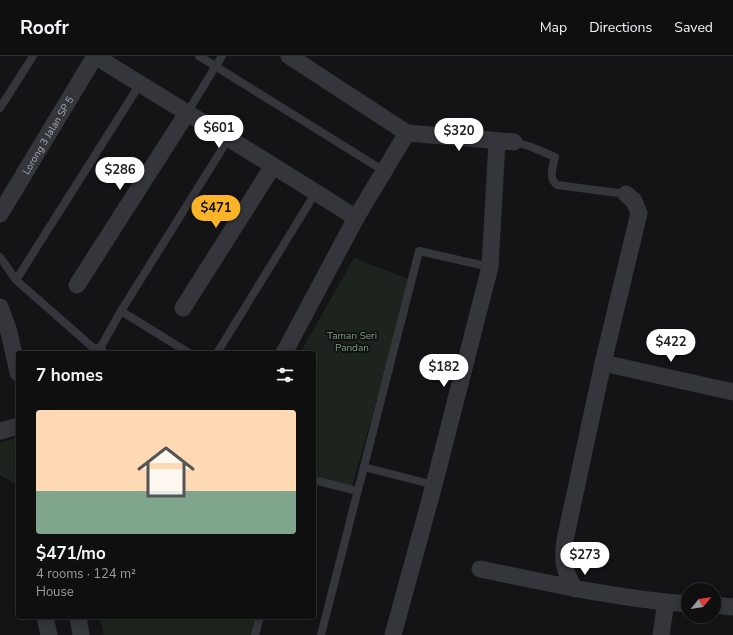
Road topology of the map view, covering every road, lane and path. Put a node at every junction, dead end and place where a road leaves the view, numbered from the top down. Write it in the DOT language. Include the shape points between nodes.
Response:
graph roads {
  1 [pos="32,56"];
  2 [pos="95,56"];
  3 [pos="199,56"];
  4 [pos="222,56"];
  5 [pos="289,56"];
  6 [pos="215,66"];
  7 [pos="140,84"];
  8 [pos="0,108"];
  9 [pos="187,113"];
  10 [pos="407,133"];
  11 [pos="229,138"];
  12 [pos="497,141"];
  13 [pos="514,142"];
  14 [pos="273,166"];
  15 [pos="384,171"];
  16 [pos="316,192"];
  17 [pos="626,194"];
  18 [pos="0,214"];
  19 [pos="356,218"];
  20 [pos="0,257"];
  21 [pos="490,267"];
  22 [pos="16,280"];
  23 [pos="77,285"];
  24 [pos="0,307"];
  25 [pos="183,308"];
  26 [pos="121,311"];
  27 [pos="96,351"];
  28 [pos="99,351"];
  29 [pos="186,351"];
  30 [pos="217,351"];
  31 [pos="285,351"];
  32 [pos="603,363"];
  33 [pos="16,364"];
  34 [pos="733,392"];
  35 [pos="16,427"];
  36 [pos="0,431"];
  37 [pos="364,467"];
  38 [pos="316,481"];
  39 [pos="434,485"];
  40 [pos="357,492"];
  41 [pos="480,569"];
  42 [pos="575,589"];
  43 [pos="666,602"];
  44 [pos="681,603"];
  45 [pos="721,606"];
  46 [pos="733,607"];
  47 [pos="45,619"];
  48 [pos="78,619"];
  49 [pos="259,619"];
  50 [pos="49,635"];
  51 [pos="81,635"];
  52 [pos="255,635"];
  53 [pos="321,635"];
  54 [pos="393,635"];
  55 [pos="661,635"];
  1 -- 8 [label="lane"];
  2 -- 7 [label="street"];
  2 -- 18 [label="street, Lorong 3 Jalan SP 5"];
  3 -- 6 [label="lane"];
  4 -- 6 [label="lane"];
  5 -- 10 [label="street"];
  6 -- 9 [label="lane"];
  6 -- 15 [label="lane"];
  7 -- 9 [label="street"];
  7 -- 22 [label="lane"];
  9 -- 11 [label="street"];
  9 -- 23 [label="street"];
  10 -- 12 [label="street"];
  10 -- 15 [label="street"];
  11 -- 14 [label="street"];
  11 -- 26 [label="lane"];
  12 -- 13 [label="street"];
  12 -- 21 [label="street"];
  13 -- 17 [label="lane" via="555,157 552,176 557,185"];
  14 -- 16 [label="street"];
  14 -- 25 [label="street"];
  15 -- 19 [label="street"];
  16 -- 19 [label="street"];
  16 -- 30 [label="lane"];
  17 -- 32 [label="street" via="634,201 639,213"];
  19 -- 31 [label="street"];
  20 -- 22 [label="lane"];
  21 -- 37 [label="lane" via="419,251"];
  21 -- 39 [label="street"];
  22 -- 27 [label="lane"];
  24 -- 33 [label="street"];
  26 -- 28 [label="lane"];
  26 -- 29 [label="lane"];
  32 -- 34 [label="street"];
  32 -- 42 [label="street" via="564,540 564,564 568,579"];
  35 -- 36 [label="street"];
  37 -- 39 [label="lane"];
  37 -- 40 [label="lane"];
  38 -- 40 [label="lane"];
  39 -- 54 [label="street"];
  40 -- 53 [label="lane"];
  41 -- 42 [label="street"];
  42 -- 43 [label="street"];
  43 -- 44 [label="street"];
  43 -- 55 [label="street"];
  45 -- 46 [label="street"];
  47 -- 50 [label="street"];
  48 -- 51 [label="street"];
  49 -- 52 [label="lane"];
}
